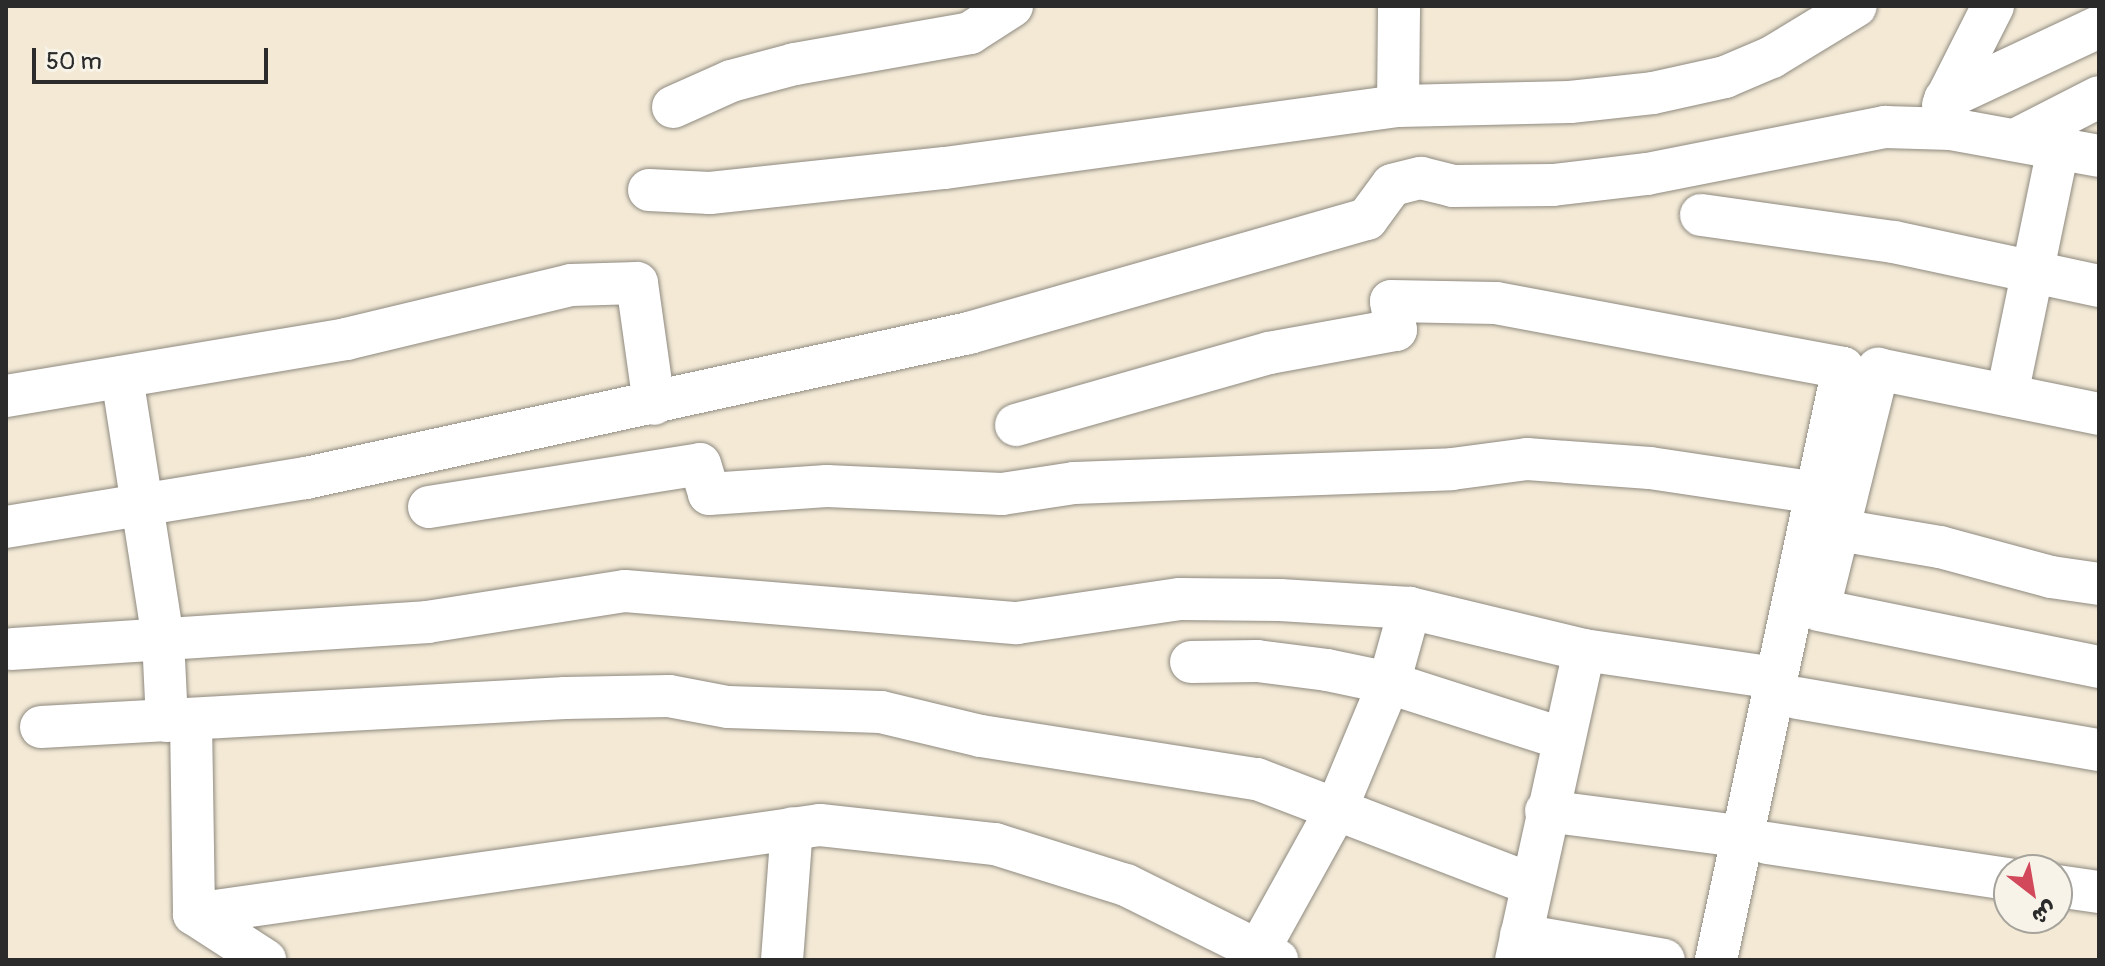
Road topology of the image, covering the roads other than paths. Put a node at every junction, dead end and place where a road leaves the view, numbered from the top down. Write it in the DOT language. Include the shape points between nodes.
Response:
graph roads {
  1 [pos="1012,6"];
  2 [pos="1399,6"];
  3 [pos="1856,6"];
  4 [pos="1993,6"];
  5 [pos="2099,27"];
  6 [pos="2099,97"];
  7 [pos="1398,106"];
  8 [pos="673,107"];
  9 [pos="1939,114"];
  10 [pos="2015,140"];
  11 [pos="2058,148"];
  12 [pos="2099,156"];
  13 [pos="649,190"];
  14 [pos="1701,215"];
  15 [pos="2030,272"];
  16 [pos="2099,286"];
  17 [pos="122,377"];
  18 [pos="2007,395"];
  19 [pos="6,396"];
  20 [pos="654,404"];
  21 [pos="2099,414"];
  22 [pos="1016,425"];
  23 [pos="1817,493"];
  24 [pos="144,505"];
  25 [pos="429,507"];
  26 [pos="6,527"];
  27 [pos="1839,530"];
  28 [pos="2099,584"];
  29 [pos="1410,608"];
  30 [pos="1819,610"];
  31 [pos="163,639"];
  32 [pos="12,649"];
  33 [pos="1584,650"];
  34 [pos="1191,662"];
  35 [pos="2099,667"];
  36 [pos="1389,683"];
  37 [pos="1787,688"];
  38 [pos="179,721"];
  39 [pos="41,727"];
  40 [pos="1563,739"];
  41 [pos="2099,750"];
  42 [pos="1546,811"];
  43 [pos="1335,812"];
  44 [pos="792,828"];
  45 [pos="1756,840"];
  46 [pos="1993,877"];
  47 [pos="1530,884"];
  48 [pos="2073,888"];
  49 [pos="2099,892"];
  50 [pos="194,914"];
  51 [pos="1518,947"];
  52 [pos="1263,957"];
  53 [pos="265,960"];
  54 [pos="782,960"];
  55 [pos="1664,960"];
  56 [pos="1716,960"];
  57 [pos="1736,960"];
  1 -- 8 [label="street" via="970,33 795,64 731,81"];
  2 -- 7 [label="street"];
  3 -- 7 [label="street" via="1772,57 1725,77 1653,93 1570,102"];
  4 -- 9 [label="street"];
  5 -- 9 [label="street"];
  6 -- 10 [label="street"];
  7 -- 13 [label="street" via="945,168 710,193"];
  9 -- 10 [label="street"];
  9 -- 20 [label="street" via="1647,174 1553,185 1453,186 1421,178 1392,185 1367,219 969,333"];
  10 -- 11 [label="street"];
  11 -- 12 [label="street"];
  11 -- 15 [label="street"];
  14 -- 15 [label="street" via="1894,242"];
  15 -- 16 [label="street"];
  15 -- 18 [label="street"];
  17 -- 19 [label="street"];
  17 -- 20 [label="street" via="346,339 571,285 637,283"];
  17 -- 24 [label="street"];
  18 -- 21 [label="street"];
  18 -- 27 [label="street" via="1878,369"];
  20 -- 24 [label="street" via="306,478"];
  22 -- 23 [label="street" via="1269,353 1396,330 1391,301 1496,303 1843,368"];
  23 -- 25 [label="street" via="1650,468 1527,459 1452,469 1074,483 1002,494 827,486 709,494 700,464"];
  23 -- 37 [label="street"];
  24 -- 26 [label="street"];
  24 -- 31 [label="street"];
  27 -- 28 [label="street"];
  27 -- 30 [label="street"];
  29 -- 31 [label="street" via="1180,599 1017,623 625,591 427,622"];
  29 -- 33 [label="street"];
  29 -- 36 [label="street"];
  30 -- 35 [label="street"];
  30 -- 37 [label="street"];
  31 -- 32 [label="street"];
  31 -- 38 [label="street"];
  33 -- 37 [label="street"];
  33 -- 40 [label="street"];
  34 -- 36 [label="street" via="1257,661"];
  36 -- 40 [label="street"];
  36 -- 43 [label="street"];
  37 -- 41 [label="street"];
  37 -- 45 [label="street"];
  38 -- 39 [label="street"];
  38 -- 43 [label="street" via="378,705 669,696 728,707 881,712 981,736 1257,779"];
  38 -- 50 [label="street"];
  40 -- 42 [label="street"];
  42 -- 45 [label="street"];
  42 -- 47 [label="street"];
  43 -- 47 [label="street"];
  43 -- 52 [label="street"];
  44 -- 50 [label="street"];
  44 -- 52 [label="street" via="820,825 995,844 1126,885"];
  44 -- 54 [label="street"];
  45 -- 46 [label="street"];
  45 -- 56 [label="street"];
  45 -- 57 [label="street"];
  47 -- 51 [label="street"];
  48 -- 49 [label="street"];
  50 -- 53 [label="street"];
  51 -- 55 [label="street"];
}
